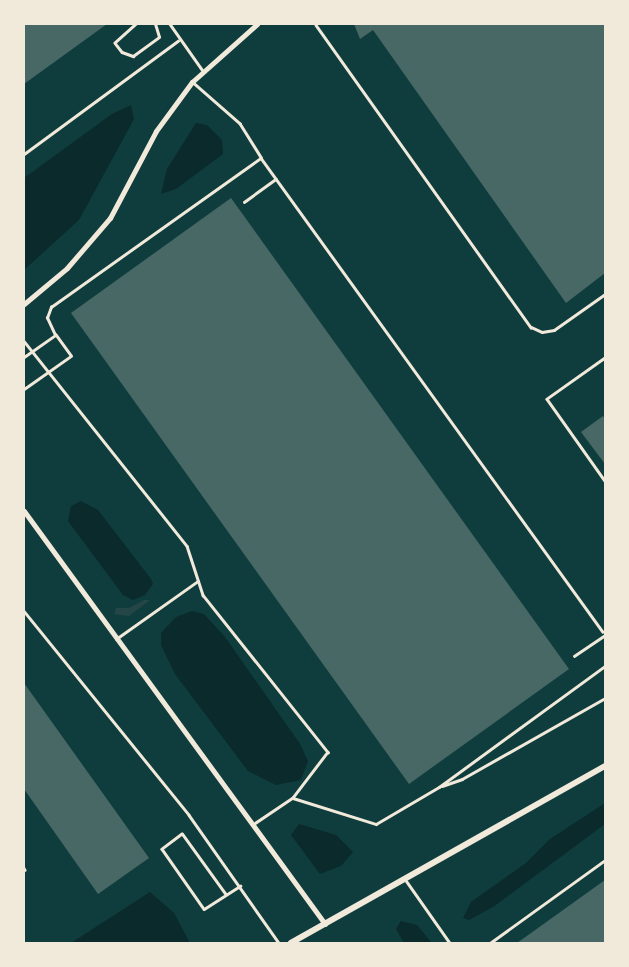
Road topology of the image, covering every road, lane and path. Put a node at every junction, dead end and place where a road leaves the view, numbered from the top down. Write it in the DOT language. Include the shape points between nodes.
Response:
graph roads {
  1 [pos="136,24"];
  2 [pos="155,24"];
  3 [pos="170,24"];
  4 [pos="257,24"];
  5 [pos="316,24"];
  6 [pos="178,41"];
  7 [pos="202,70"];
  8 [pos="192,82"];
  9 [pos="24,154"];
  10 [pos="261,158"];
  11 [pos="276,179"];
  12 [pos="244,202"];
  13 [pos="605,294"];
  14 [pos="24,304"];
  15 [pos="56,335"];
  16 [pos="24,341"];
  17 [pos="32,352"];
  18 [pos="24,357"];
  19 [pos="605,358"];
  20 [pos="48,373"];
  21 [pos="24,390"];
  22 [pos="605,481"];
  23 [pos="24,511"];
  24 [pos="198,581"];
  25 [pos="24,610"];
  26 [pos="604,634"];
  27 [pos="115,639"];
  28 [pos="574,656"];
  29 [pos="605,666"];
  30 [pos="605,698"];
  31 [pos="605,766"];
  32 [pos="439,787"];
  33 [pos="294,798"];
  34 [pos="253,825"];
  35 [pos="605,860"];
  36 [pos="405,879"];
  37 [pos="240,886"];
  38 [pos="226,895"];
  39 [pos="325,924"];
  40 [pos="279,943"];
  41 [pos="291,943"];
  42 [pos="450,943"];
  43 [pos="490,943"];
  1 -- 2 [label="lane" via="115,42 122,52 133,56 159,37"];
  3 -- 6 [label="lane"];
  4 -- 7 [label="street"];
  5 -- 13 [label="lane" via="531,327 542,332 554,330"];
  6 -- 7 [label="lane"];
  6 -- 9 [label="lane"];
  7 -- 8 [label="street"];
  8 -- 10 [label="lane" via="240,124"];
  8 -- 14 [label="street" via="156,131 110,218 67,268"];
  10 -- 11 [label="lane"];
  10 -- 15 [label="lane" via="51,307 47,318"];
  11 -- 12 [label="lane"];
  11 -- 26 [label="lane"];
  15 -- 17 [label="lane"];
  15 -- 20 [label="lane" via="71,356"];
  16 -- 17 [label="lane"];
  17 -- 18 [label="lane"];
  17 -- 20 [label="lane"];
  19 -- 22 [label="lane" via="547,399"];
  20 -- 21 [label="lane"];
  20 -- 24 [label="lane" via="187,546"];
  23 -- 27 [label="street"];
  24 -- 27 [label="lane"];
  24 -- 33 [label="lane" via="203,595 328,752"];
  25 -- 37 [label="lane"];
  26 -- 28 [label="lane"];
  27 -- 34 [label="street"];
  29 -- 32 [label="lane"];
  30 -- 32 [label="lane" via="462,779"];
  31 -- 36 [label="street"];
  32 -- 33 [label="lane" via="376,824"];
  33 -- 34 [label="lane"];
  34 -- 39 [label="street"];
  35 -- 43 [label="lane"];
  36 -- 39 [label="street"];
  36 -- 42 [label="lane"];
  37 -- 38 [label="lane"];
  37 -- 40 [label="lane"];
  38 -- 38 [label="lane" via="204,909 162,848 182,834"];
  39 -- 41 [label="street"];
}
